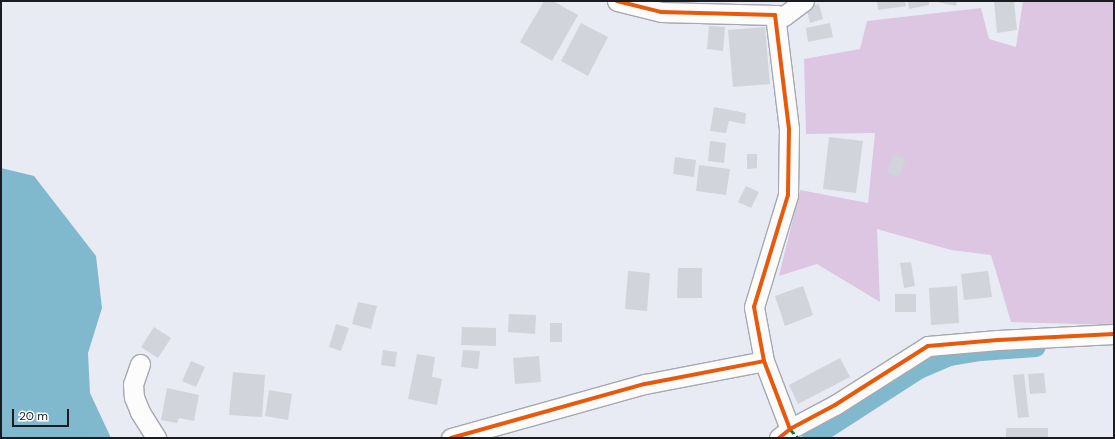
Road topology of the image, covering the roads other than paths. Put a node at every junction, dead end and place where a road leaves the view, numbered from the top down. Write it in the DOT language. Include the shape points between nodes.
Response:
graph roads {
  1 [pos="616,1"];
  2 [pos="804,1"];
  3 [pos="775,14"];
  4 [pos="1114,334"];
  5 [pos="764,361"];
  6 [pos="140,364"];
  7 [pos="784,433"];
  8 [pos="156,438"];
  9 [pos="451,438"];
  1 -- 3 [label="street" via="661,12"];
  2 -- 3 [label="street" via="784,16"];
  3 -- 5 [label="street" via="789,129 788,195 754,307"];
  4 -- 7 [label="street" via="928,346 835,405"];
  5 -- 7 [label="street"];
  5 -- 9 [label="street" via="645,384"];
  6 -- 8 [label="street" via="133,384 134,397"];
}
